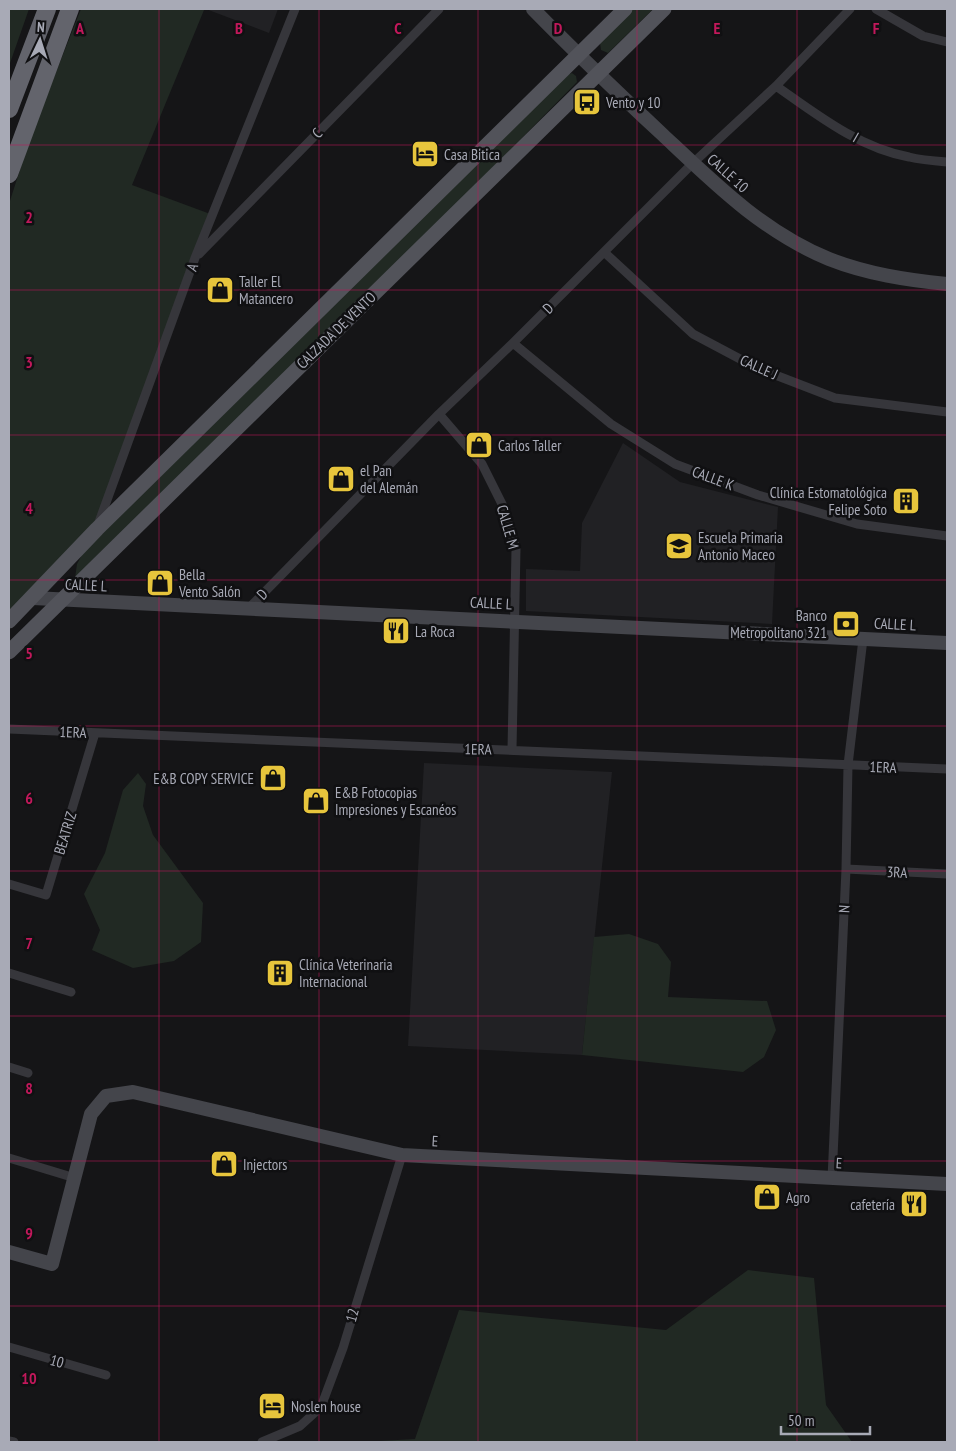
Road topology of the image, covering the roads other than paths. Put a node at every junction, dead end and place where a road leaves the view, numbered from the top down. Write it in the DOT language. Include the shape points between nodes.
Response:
graph roads {
  1 [pos="47,9"];
  2 [pos="70,9"];
  3 [pos="295,9"];
  4 [pos="439,9"];
  5 [pos="533,9"];
  6 [pos="625,9"];
  7 [pos="664,9"];
  8 [pos="850,9"];
  9 [pos="876,9"];
  10 [pos="947,42"];
  11 [pos="578,55"];
  12 [pos="598,74"];
  13 [pos="776,86"];
  14 [pos="9,110"];
  15 [pos="947,162"];
  16 [pos="693,163"];
  17 [pos="9,174"];
  18 [pos="604,252"];
  19 [pos="195,258"];
  20 [pos="947,284"];
  21 [pos="514,343"];
  22 [pos="947,412"];
  23 [pos="439,414"];
  24 [pos="97,529"];
  25 [pos="947,536"];
  26 [pos="64,566"];
  27 [pos="76,586"];
  28 [pos="33,598"];
  29 [pos="62,600"];
  30 [pos="248,609"];
  31 [pos="10,620"];
  32 [pos="516,621"];
  33 [pos="27,633"];
  34 [pos="863,639"];
  35 [pos="947,643"];
  36 [pos="9,652"];
  37 [pos="9,729"];
  38 [pos="95,733"];
  39 [pos="512,749"];
  40 [pos="848,765"];
  41 [pos="947,770"];
  42 [pos="846,869"];
  43 [pos="947,874"];
  44 [pos="9,884"];
  45 [pos="9,973"];
  46 [pos="71,992"];
  47 [pos="9,1067"];
  48 [pos="28,1073"];
  49 [pos="402,1156"];
  50 [pos="9,1158"];
  51 [pos="75,1178"];
  52 [pos="832,1179"];
  53 [pos="947,1184"];
  54 [pos="9,1252"];
  55 [pos="9,1346"];
  56 [pos="106,1375"];
  57 [pos="9,1441"];
  58 [pos="14,1442"];
  59 [pos="262,1442"];
  1 -- 14 [label="highway"];
  2 -- 17 [label="highway"];
  3 -- 19 [label="street, A"];
  4 -- 19 [label="street, C"];
  5 -- 11 [label="street, CALLE 10"];
  6 -- 11 [label="main road, CALZADA DE VENTO"];
  7 -- 12 [label="main road, CALZADA DE VENTO"];
  8 -- 13 [label="street, D"];
  9 -- 10 [label="street" via="922,36"];
  11 -- 12 [label="street, CALLE 10"];
  11 -- 24 [label="main road, CALZADA DE VENTO"];
  12 -- 16 [label="street, CALLE 10"];
  12 -- 27 [label="main road, CALZADA DE VENTO"];
  13 -- 15 [label="street, I" via="865,142 907,157"];
  13 -- 16 [label="street, D"];
  16 -- 18 [label="street, D"];
  16 -- 20 [label="street, CALLE 10" via="767,226 822,256 870,272"];
  18 -- 21 [label="street, D"];
  18 -- 22 [label="street, CALLE J" via="693,334 757,368 834,398"];
  19 -- 24 [label="street, A"];
  21 -- 23 [label="street, D"];
  21 -- 25 [label="street, CALLE K" via="611,424 675,464 758,495 857,524"];
  23 -- 30 [label="street, D"];
  23 -- 32 [label="street, CALLE M" via="482,464 504,508 516,549"];
  24 -- 26 [label="main road, CALZADA DE VENTO"];
  26 -- 27 [label="main road" via="63,582"];
  26 -- 28 [label="main road, CALZADA DE VENTO"];
  27 -- 29 [label="main road, CALZADA DE VENTO"];
  28 -- 29 [label="street, CALLE L"];
  28 -- 31 [label="main road, CALZADA DE VENTO"];
  29 -- 30 [label="street, CALLE L"];
  29 -- 33 [label="main road, CALZADA DE VENTO"];
  30 -- 32 [label="street, CALLE L"];
  31 -- 33 [label="main road" via="20,616 27,620 30,626"];
  32 -- 34 [label="street, CALLE L"];
  32 -- 39 [label="street, CALLE M"];
  33 -- 36 [label="main road, CALZADA DE VENTO"];
  34 -- 35 [label="street, CALLE L"];
  34 -- 40 [label="street, N"];
  37 -- 38 [label="street, 1ERA"];
  38 -- 39 [label="street, 1ERA"];
  38 -- 44 [label="street, BEATRIZ" via="46,895"];
  39 -- 40 [label="street, 1ERA"];
  40 -- 41 [label="street, 1ERA"];
  40 -- 42 [label="street, N"];
  42 -- 43 [label="street, 3RA"];
  42 -- 52 [label="street, N"];
  45 -- 46 [label="street"];
  47 -- 48 [label="street"];
  49 -- 51 [label="street, E" via="133,1092 106,1096 91,1114"];
  49 -- 52 [label="street, E"];
  49 -- 59 [label="street, 12" via="343,1348 321,1407 300,1426"];
  50 -- 51 [label="street"];
  51 -- 54 [label="street, E" via="52,1264"];
  52 -- 53 [label="street, E"];
  55 -- 56 [label="street, 10"];
  57 -- 58 [label="street"];
}
